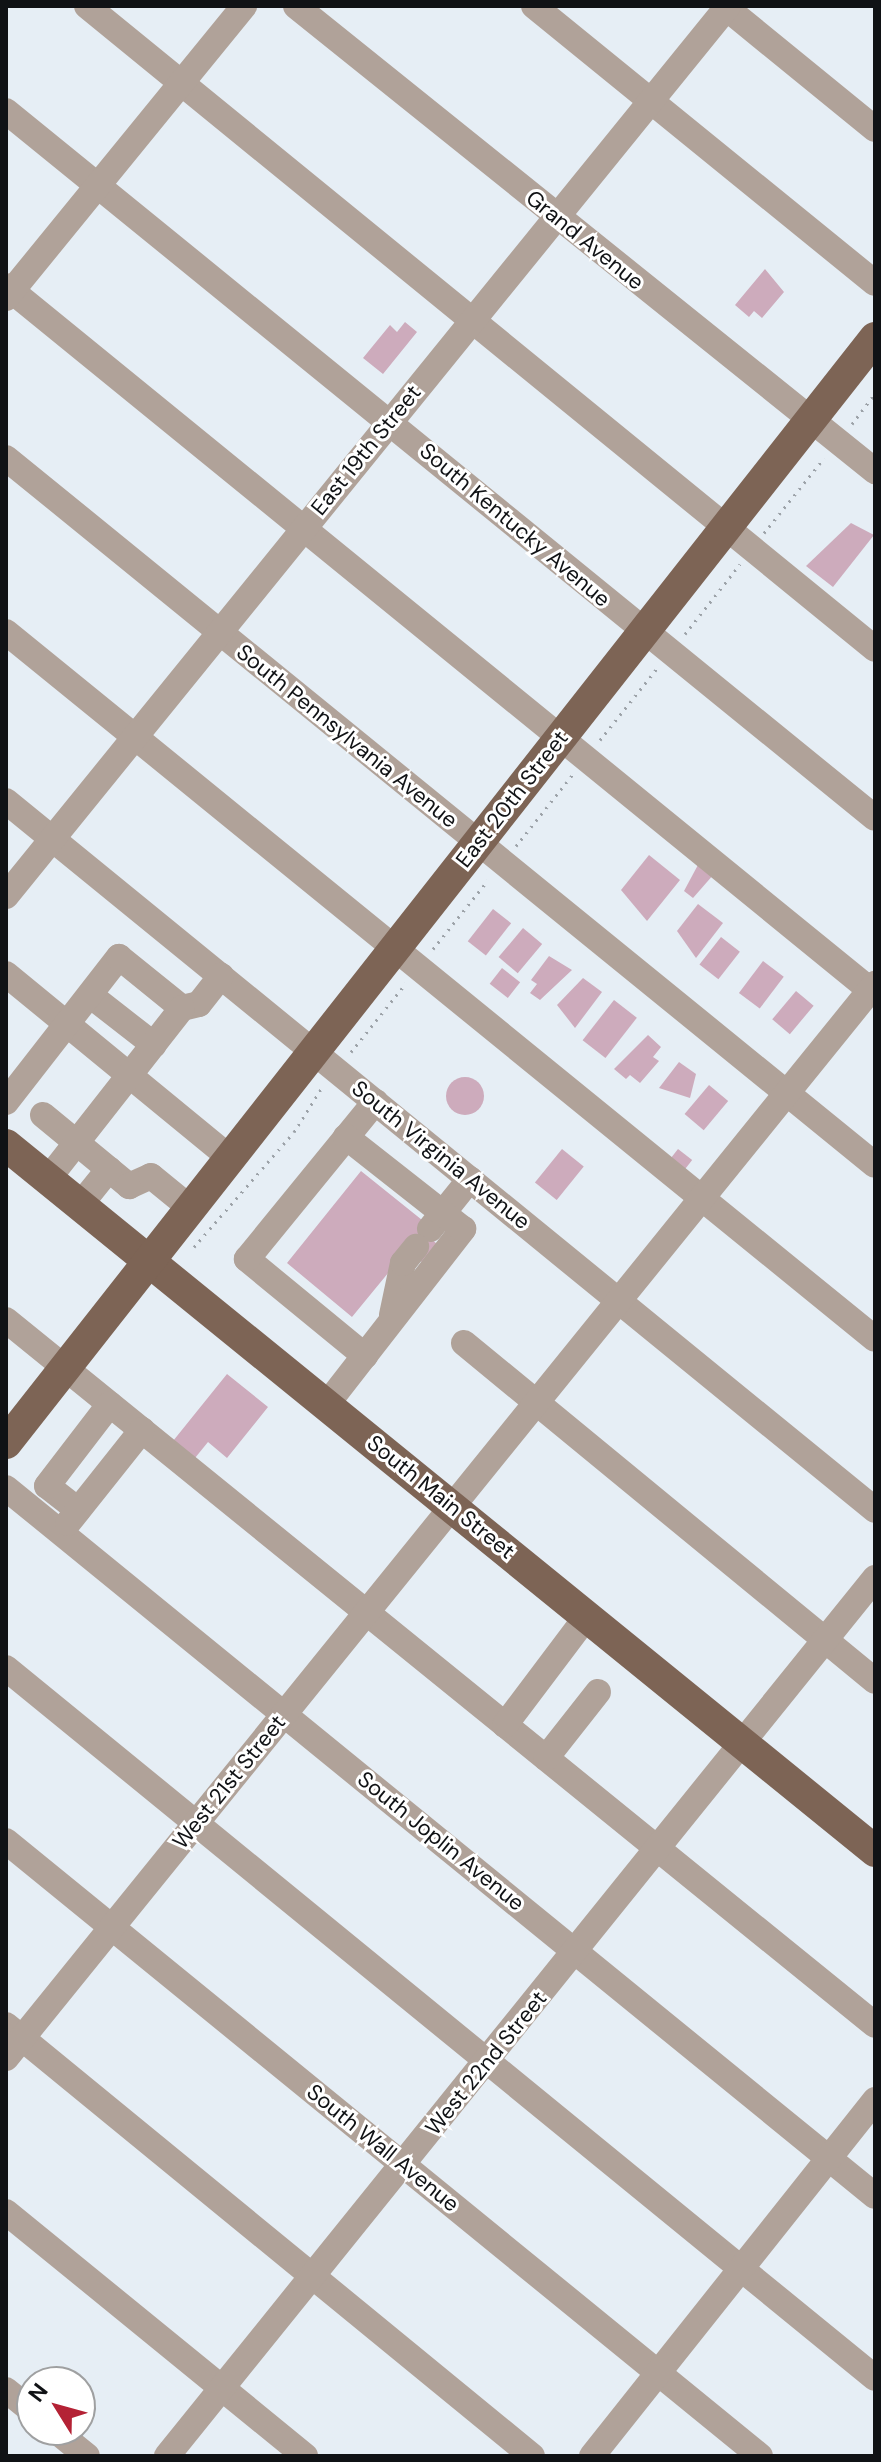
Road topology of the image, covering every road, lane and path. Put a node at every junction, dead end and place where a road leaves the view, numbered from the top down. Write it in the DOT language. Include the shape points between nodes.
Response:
graph roads {
  1 [pos="87,6"];
  2 [pos="244,6"];
  3 [pos="296,6"];
  4 [pos="534,6"];
  5 [pos="726,7"];
  6 [pos="182,83"];
  7 [pos="650,100"];
  8 [pos="6,111"];
  9 [pos="875,129"];
  10 [pos="99,186"];
  11 [pos="555,216"];
  12 [pos="875,283"];
  13 [pos="8,292"];
  14 [pos="471,319"];
  15 [pos="875,338"];
  16 [pos="875,394"];
  17 [pos="811,421"];
  18 [pos="390,422"];
  19 [pos="849,427"];
  20 [pos="6,458"];
  21 [pos="875,471"];
  22 [pos="725,527"];
  23 [pos="303,528"];
  24 [pos="6,632"];
  25 [pos="219,632"];
  26 [pos="644,632"];
  27 [pos="875,649"];
  28 [pos="134,736"];
  29 [pos="560,738"];
  30 [pos="6,801"];
  31 [pos="875,818"];
  32 [pos="53,838"];
  33 [pos="478,841"];
  34 [pos="6,896"];
  35 [pos="394,948"];
  36 [pos="6,974"];
  37 [pos="221,976"];
  38 [pos="873,989"];
  39 [pos="90,995"];
  40 [pos="182,1008"];
  41 [pos="67,1024"];
  42 [pos="154,1045"];
  43 [pos="313,1051"];
  44 [pos="130,1076"];
  45 [pos="325,1082"];
  46 [pos="787,1093"];
  47 [pos="6,1102"];
  48 [pos="375,1102"];
  49 [pos="43,1115"];
  50 [pos="346,1137"];
  51 [pos="78,1143"];
  52 [pos="6,1145"];
  53 [pos="229,1157"];
  54 [pos="875,1165"];
  55 [pos="109,1169"];
  56 [pos="48,1179"];
  57 [pos="470,1179"];
  58 [pos="701,1198"];
  59 [pos="80,1205"];
  60 [pos="189,1207"];
  61 [pos="429,1230"];
  62 [pos="194,1247"];
  63 [pos="148,1259"];
  64 [pos="619,1300"];
  65 [pos="6,1320"];
  66 [pos="390,1323"];
  67 [pos="875,1339"];
  68 [pos="464,1343"];
  69 [pos="365,1356"];
  70 [pos="64,1367"];
  71 [pos="536,1402"];
  72 [pos="110,1404"];
  73 [pos="327,1404"];
  74 [pos="142,1430"];
  75 [pos="6,1443"];
  76 [pos="6,1488"];
  77 [pos="452,1506"];
  78 [pos="78,1510"];
  79 [pos="875,1510"];
  80 [pos="61,1532"];
  81 [pos="875,1578"];
  82 [pos="366,1612"];
  83 [pos="587,1616"];
  84 [pos="825,1640"];
  85 [pos="6,1668"];
  86 [pos="875,1681"];
  87 [pos="598,1692"];
  88 [pos="285,1713"];
  89 [pos="505,1725"];
  90 [pos="742,1743"];
  91 [pos="546,1758"];
  92 [pos="197,1822"];
  93 [pos="6,1841"];
  94 [pos="657,1849"];
  95 [pos="875,1851"];
  96 [pos="112,1927"];
  97 [pos="576,1951"];
  98 [pos="875,2025"];
  99 [pos="11,2040"];
  100 [pos="489,2059"];
  101 [pos="875,2100"];
  102 [pos="828,2159"];
  103 [pos="403,2164"];
  104 [pos="875,2196"];
  105 [pos="6,2212"];
  106 [pos="742,2268"];
  107 [pos="312,2276"];
  108 [pos="658,2373"];
  109 [pos="875,2378"];
  110 [pos="221,2387"];
  111 [pos="167,2456"];
  112 [pos="305,2456"];
  113 [pos="532,2456"];
  114 [pos="592,2456"];
  115 [pos="760,2456"];
  1 -- 6 [label="street"];
  2 -- 6 [label="street"];
  3 -- 11 [label="street, Grand Avenue"];
  4 -- 7 [label="street"];
  5 -- 7 [label="street, East 19th Street"];
  5 -- 9 [label="street"];
  6 -- 10 [label="street"];
  6 -- 14 [label="street"];
  7 -- 11 [label="street, East 19th Street"];
  7 -- 12 [label="street"];
  8 -- 10 [label="street, South Kentucky Avenue"];
  10 -- 13 [label="street"];
  10 -- 18 [label="street, South Kentucky Avenue"];
  11 -- 14 [label="street, East 19th Street"];
  11 -- 17 [label="street, Grand Avenue"];
  13 -- 23 [label="street"];
  14 -- 18 [label="street, East 19th Street"];
  14 -- 22 [label="street"];
  15 -- 17 [label="main road, East 20th Street"];
  16 -- 19 [label="path"];
  17 -- 21 [label="street, Grand Avenue"];
  17 -- 22 [label="main road, East 20th Street"];
  18 -- 23 [label="street, East 19th Street"];
  18 -- 26 [label="street, South Kentucky Avenue"];
  20 -- 25 [label="street, South Pennsylvania Avenue"];
  22 -- 26 [label="main road, East 20th Street"];
  22 -- 27 [label="street"];
  23 -- 25 [label="street, East 19th Street"];
  23 -- 29 [label="street"];
  24 -- 28 [label="street"];
  25 -- 28 [label="street, East 19th Street"];
  25 -- 33 [label="street, South Pennsylvania Avenue"];
  26 -- 29 [label="main road, East 20th Street"];
  26 -- 31 [label="street, South Kentucky Avenue"];
  28 -- 32 [label="street, East 19th Street"];
  28 -- 35 [label="street"];
  29 -- 33 [label="main road, East 20th Street"];
  29 -- 38 [label="street"];
  30 -- 32 [label="street, South Virginia Avenue"];
  32 -- 34 [label="street, East 19th Street"];
  32 -- 37 [label="street, South Virginia Avenue"];
  33 -- 35 [label="main road, East 20th Street"];
  33 -- 46 [label="street, South Pennsylvania Avenue"];
  35 -- 43 [label="main road, East 20th Street"];
  35 -- 58 [label="street"];
  36 -- 41 [label="street"];
  37 -- 40 [label="street" via="199,1004"];
  37 -- 43 [label="street, South Virginia Avenue"];
  38 -- 46 [label="street, West 21st Street"];
  39 -- 40 [label="street" via="119,957"];
  39 -- 41 [label="street"];
  39 -- 42 [label="street"];
  40 -- 42 [label="street"];
  41 -- 44 [label="street"];
  41 -- 47 [label="street"];
  42 -- 44 [label="street"];
  43 -- 48 [label="street, South Virginia Avenue"];
  43 -- 53 [label="main road, East 20th Street"];
  44 -- 51 [label="street"];
  44 -- 53 [label="street"];
  45 -- 62 [label="path" via="294,1132"];
  46 -- 54 [label="street, South Pennsylvania Avenue"];
  46 -- 58 [label="street, West 21st Street"];
  48 -- 50 [label="street"];
  48 -- 57 [label="street, South Virginia Avenue"];
  49 -- 51 [label="street"];
  50 -- 61 [label="street"];
  50 -- 69 [label="street" via="247,1259"];
  51 -- 55 [label="street"];
  51 -- 56 [label="street"];
  52 -- 56 [label="main road, South Main Street"];
  53 -- 60 [label="main road, East 20th Street"];
  55 -- 59 [label="street"];
  55 -- 60 [label="street" via="129,1186 151,1176"];
  56 -- 59 [label="main road, South Main Street"];
  57 -- 61 [label="street"];
  57 -- 64 [label="street, South Virginia Avenue"];
  58 -- 64 [label="street, West 21st Street"];
  58 -- 67 [label="street"];
  59 -- 63 [label="main road, South Main Street"];
  60 -- 63 [label="main road, East 20th Street"];
  61 -- 66 [label="street" via="403,1263"];
  61 -- 66 [label="street" via="463,1229"];
  63 -- 70 [label="main road, East 20th Street"];
  63 -- 73 [label="main road, South Main Street"];
  64 -- 71 [label="street, West 21st Street"];
  64 -- 79 [label="street, South Virginia Avenue"];
  65 -- 70 [label="street"];
  66 -- 69 [label="street"];
  68 -- 71 [label="street"];
  69 -- 73 [label="street"];
  70 -- 72 [label="street"];
  70 -- 75 [label="main road, East 20th Street"];
  71 -- 77 [label="street, West 21st Street"];
  71 -- 84 [label="street"];
  72 -- 74 [label="street"];
  72 -- 78 [label="street" via="47,1486"];
  73 -- 77 [label="main road, South Main Street"];
  74 -- 78 [label="street"];
  74 -- 82 [label="street"];
  76 -- 80 [label="street, South Joplin Avenue"];
  77 -- 82 [label="street, West 21st Street"];
  77 -- 83 [label="main road, South Main Street"];
  78 -- 80 [label="street"];
  80 -- 88 [label="street, South Joplin Avenue"];
  81 -- 84 [label="street, West 22nd Street"];
  82 -- 88 [label="street, West 21st Street"];
  82 -- 89 [label="street"];
  83 -- 89 [label="street"];
  83 -- 90 [label="main road, South Main Street"];
  84 -- 86 [label="street"];
  84 -- 90 [label="street, West 22nd Street"];
  85 -- 92 [label="street"];
  87 -- 91 [label="street"];
  88 -- 92 [label="street, West 21st Street"];
  88 -- 97 [label="street, South Joplin Avenue"];
  89 -- 91 [label="street"];
  90 -- 94 [label="street, West 22nd Street"];
  90 -- 95 [label="main road, South Main Street"];
  91 -- 94 [label="street"];
  92 -- 96 [label="street, West 21st Street"];
  92 -- 100 [label="street"];
  93 -- 96 [label="street, South Wall Avenue"];
  94 -- 97 [label="street, West 22nd Street"];
  94 -- 98 [label="street"];
  96 -- 99 [label="street, West 21st Street"];
  96 -- 103 [label="street, South Wall Avenue"];
  97 -- 100 [label="street, West 22nd Street"];
  97 -- 102 [label="street, South Joplin Avenue"];
  99 -- 107 [label="street"];
  100 -- 103 [label="street, West 22nd Street"];
  100 -- 106 [label="street"];
  101 -- 102 [label="street"];
  102 -- 104 [label="street, South Joplin Avenue"];
  102 -- 106 [label="street"];
  103 -- 107 [label="street, West 22nd Street"];
  103 -- 108 [label="street, South Wall Avenue"];
  105 -- 110 [label="street"];
  106 -- 108 [label="street"];
  106 -- 109 [label="street"];
  107 -- 110 [label="street, West 22nd Street"];
  107 -- 113 [label="street"];
  108 -- 114 [label="street"];
  108 -- 115 [label="street, South Wall Avenue"];
  110 -- 111 [label="street, West 22nd Street"];
  110 -- 112 [label="street"];
}
